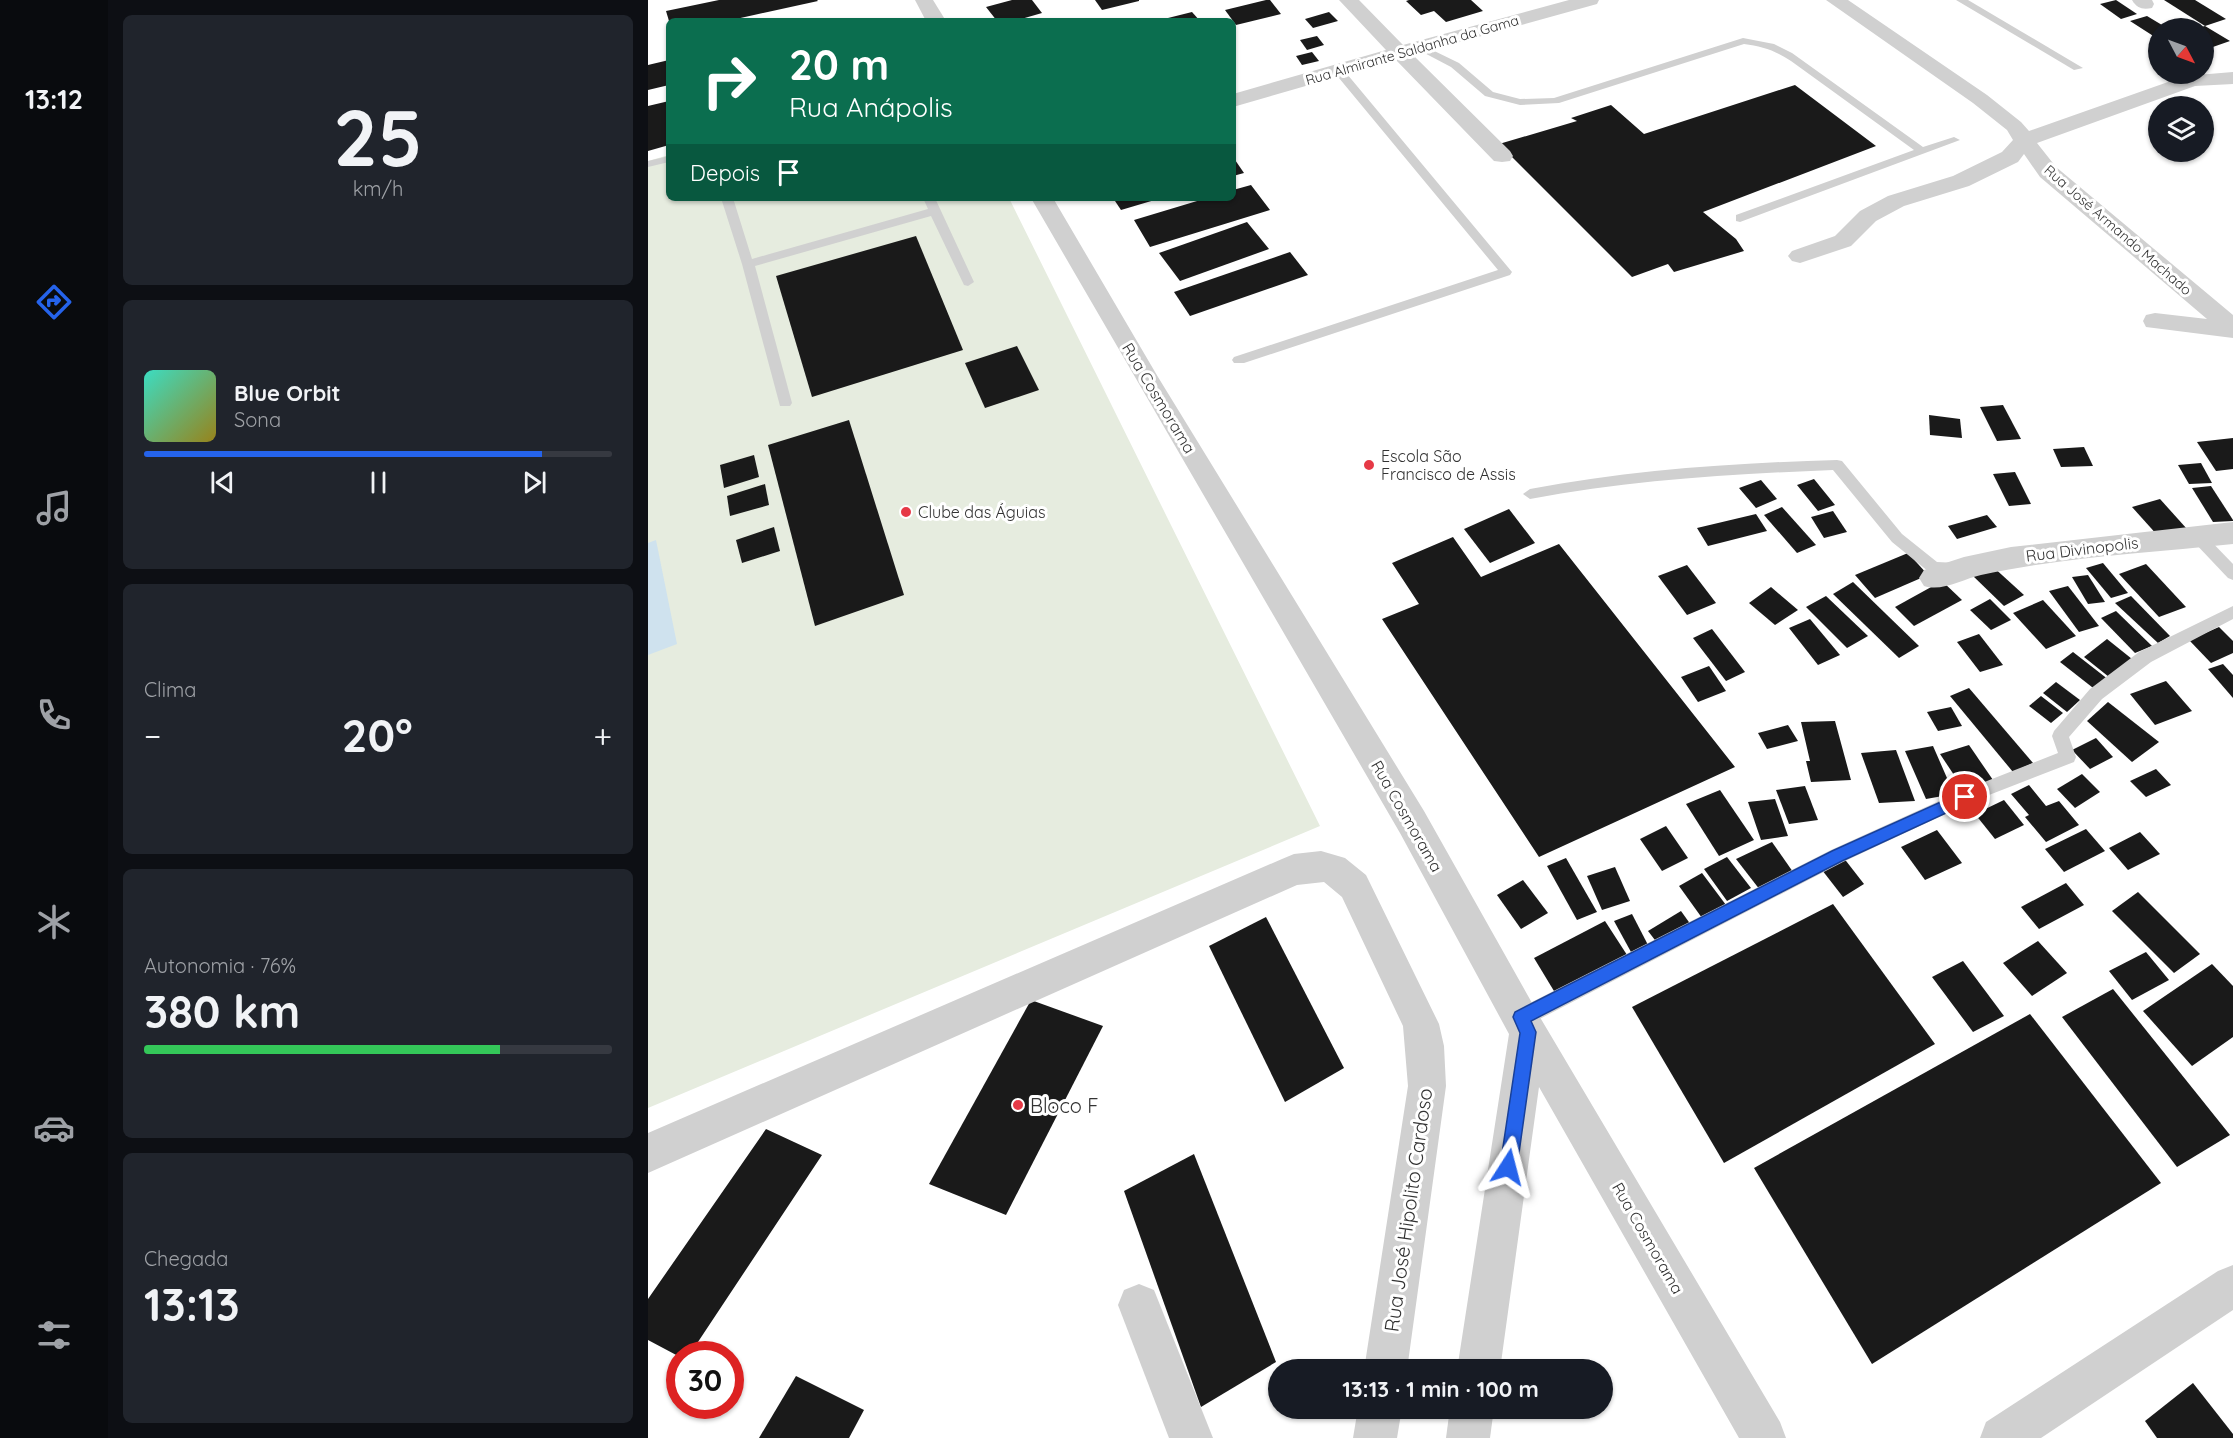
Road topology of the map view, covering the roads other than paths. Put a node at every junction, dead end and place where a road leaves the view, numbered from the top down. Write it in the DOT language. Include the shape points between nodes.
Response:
graph roads {
  1 [pos="924,0"];
  2 [pos="1348,0"];
  3 [pos="1590,0"];
  4 [pos="1835,0"];
  5 [pos="1961,0"];
  6 [pos="934,18"];
  7 [pos="1409,50"];
  8 [pos="2078,68"];
  9 [pos="1338,70"];
  10 [pos="2233,78"];
  11 [pos="1236,101"];
  12 [pos="1954,140"];
  13 [pos="2025,140"];
  14 [pos="1922,151"];
  15 [pos="1502,156"];
  16 [pos="666,160"];
  17 [pos="648,164"];
  18 [pos="728,201"];
  19 [pos="930,201"];
  20 [pos="1044,201"];
  21 [pos="935,211"];
  22 [pos="1740,218"];
  23 [pos="1800,256"];
  24 [pos="748,264"];
  25 [pos="968,282"];
  26 [pos="2155,321"];
  27 [pos="2233,329"];
  28 [pos="1239,360"];
  29 [pos="785,403"];
  30 [pos="1530,494"];
  31 [pos="2233,533"];
  32 [pos="2198,537"];
  33 [pos="1966,566"];
  34 [pos="2233,574"];
  35 [pos="1934,578"];
  36 [pos="2233,612"];
  37 [pos="1525,1025"];
  38 [pos="648,1153"];
  39 [pos="2233,1286"];
  40 [pos="1139,1305"];
  41 [pos="1387,1359"];
  42 [pos="1479,1359"];
  43 [pos="1378,1419"];
  44 [pos="1471,1419"];
  45 [pos="1191,1438"];
  46 [pos="1375,1438"];
  47 [pos="1468,1438"];
  48 [pos="1764,1438"];
  49 [pos="2002,1438"];
  1 -- 6 [label="street"];
  2 -- 7 [label="street"];
  3 -- 7 [label="street, Rua Almirante Saldanha da Gama"];
  4 -- 13 [label="street, Rua José Armando Machado" via="1980,99"];
  5 -- 8 [label="lane"];
  7 -- 9 [label="street, Rua Almirante Saldanha da Gama"];
  7 -- 14 [label="lane" via="1455,65 1489,94 1536,103 1555,101 1743,41 1765,43 1796,59"];
  7 -- 15 [label="street"];
  9 -- 11 [label="street, Rua Almirante Saldanha da Gama"];
  9 -- 28 [label="lane" via="1506,272"];
  10 -- 13 [label="street" via="2192,80"];
  12 -- 14 [label="lane"];
  13 -- 23 [label="street" via="2010,157 1962,181 1896,201 1868,216 1843,241"];
  13 -- 27 [label="street, Rua José Armando Machado" via="2048,172"];
  14 -- 22 [label="lane"];
  16 -- 17 [label="lane"];
  18 -- 24 [label="lane"];
  19 -- 21 [label="lane"];
  20 -- 37 [label="street, Rua Cosmorama" via="1412,822"];
  21 -- 24 [label="lane"];
  21 -- 25 [label="lane"];
  24 -- 29 [label="lane"];
  26 -- 27 [label="street, Rua José Armando Machado"];
  30 -- 33 [label="lane" via="1582,483 1720,469 1837,465 1897,538 1934,568"];
  31 -- 32 [label="street, Rua Divinopolis"];
  32 -- 33 [label="street, Rua Divinopolis" via="2140,541"];
  32 -- 34 [label="lane"];
  33 -- 35 [label="street, Rua Divinopolis"];
  36 -- 37 [label="lane" via="2145,657 2096,694 2060,736 2068,757 1965,797 1837,856"];
  37 -- 42 [label="street"];
  37 -- 48 [label="street, Rua Cosmorama"];
  38 -- 41 [label="street, Rua José Hipolito Cardoso" via="1294,870 1324,865 1354,886 1421,1024 1425,1046 1427,1086"];
  39 -- 49 [label="street"];
  40 -- 45 [label="street"];
  43 -- 46 [label="street"];
  44 -- 47 [label="street"];
}
